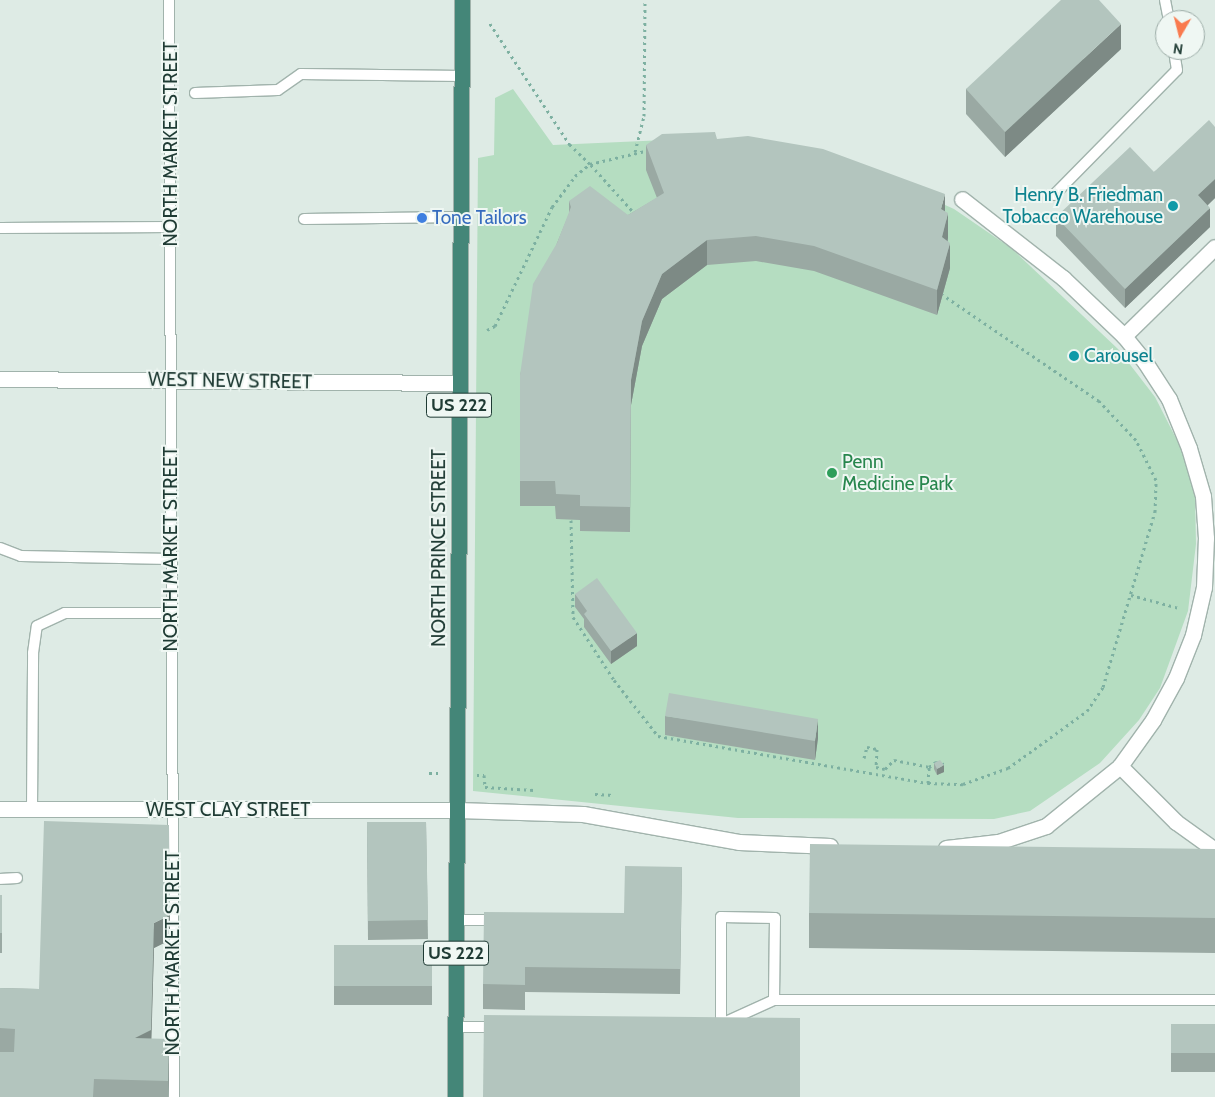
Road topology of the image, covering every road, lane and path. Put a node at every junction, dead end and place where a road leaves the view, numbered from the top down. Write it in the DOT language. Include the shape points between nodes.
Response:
graph roads {
  1 [pos="170,0"];
  2 [pos="462,0"];
  3 [pos="645,0"];
  4 [pos="489,22"];
  5 [pos="1176,60"];
  6 [pos="462,76"];
  7 [pos="195,92"];
  8 [pos="654,150"];
  9 [pos="635,152"];
  10 [pos="590,164"];
  11 [pos="1054,195"];
  12 [pos="962,199"];
  13 [pos="460,217"];
  14 [pos="304,219"];
  15 [pos="641,222"];
  16 [pos="172,227"];
  17 [pos="0,228"];
  18 [pos="1215,247"];
  19 [pos="943,295"];
  20 [pos="488,330"];
  21 [pos="1124,336"];
  22 [pos="0,379"];
  23 [pos="171,380"];
  24 [pos="460,383"];
  25 [pos="571,520"];
  26 [pos="0,548"];
  27 [pos="170,559"];
  28 [pos="1131,595"];
  29 [pos="1184,609"];
  30 [pos="170,613"];
  31 [pos="864,758"];
  32 [pos="944,764"];
  33 [pos="1120,766"];
  34 [pos="929,767"];
  35 [pos="429,773"];
  36 [pos="457,774"];
  37 [pos="928,783"];
  38 [pos="540,791"];
  39 [pos="587,794"];
  40 [pos="614,795"];
  41 [pos="0,809"];
  42 [pos="32,809"];
  43 [pos="172,810"];
  44 [pos="457,810"];
  45 [pos="844,846"];
  46 [pos="927,848"];
  47 [pos="1215,850"];
  48 [pos="17,878"];
  49 [pos="0,879"];
  50 [pos="456,920"];
  51 [pos="510,920"];
  52 [pos="774,1000"];
  53 [pos="1215,1000"];
  54 [pos="508,1026"];
  55 [pos="455,1027"];
  56 [pos="174,1097"];
  57 [pos="455,1097"];
  1 -- 16 [label="lane, NORTH MARKET STREET"];
  2 -- 6 [label="highway, NORTH PRINCE STREET / US 222"];
  3 -- 9 [label="path" via="644,116"];
  4 -- 10 [label="path" via="570,145"];
  5 -- 11 [label="lane" via="1177,70"];
  6 -- 7 [label="lane" via="302,74 278,90"];
  6 -- 13 [label="highway, NORTH PRINCE STREET / US 222"];
  8 -- 9 [label="path"];
  9 -- 10 [label="path"];
  10 -- 15 [label="path"];
  10 -- 20 [label="path" via="575,176 552,206 495,326"];
  12 -- 21 [label="street" via="1056,272"];
  13 -- 14 [label="lane"];
  13 -- 24 [label="highway, NORTH PRINCE STREET / US 222"];
  16 -- 17 [label="lane"];
  16 -- 23 [label="lane, NORTH MARKET STREET"];
  18 -- 21 [label="street"];
  19 -- 28 [label="path" via="1099,401 1136,440 1156,480 1155,512"];
  21 -- 33 [label="street" via="1169,399 1189,448 1203,496 1206,538 1204,587 1193,636 1176,678 1153,720"];
  22 -- 23 [label="street, WEST NEW STREET"];
  23 -- 24 [label="street, WEST NEW STREET"];
  23 -- 27 [label="lane, NORTH MARKET STREET"];
  24 -- 36 [label="highway, NORTH PRINCE STREET / US 222"];
  25 -- 37 [label="path" via="573,617 614,680 658,736"];
  26 -- 27 [label="lane" via="21,556"];
  27 -- 30 [label="lane, NORTH MARKET STREET"];
  28 -- 29 [label="path"];
  28 -- 37 [label="path" via="1103,687 1087,711 1008,768 989,777 963,784"];
  30 -- 42 [label="lane" via="65,613 37,626"];
  30 -- 43 [label="lane, NORTH MARKET STREET"];
  31 -- 34 [label="path" via="867,747 877,749 876,767 885,769 894,760"];
  32 -- 34 [label="path" via="936,762"];
  33 -- 46 [label="street" via="1046,826 998,842"];
  33 -- 47 [label="street" via="1176,822"];
  34 -- 37 [label="path"];
  35 -- 36 [label="path"];
  36 -- 38 [label="path" via="484,775 485,787"];
  36 -- 44 [label="highway, NORTH PRINCE STREET / US 222"];
  39 -- 40 [label="path"];
  41 -- 42 [label="street, WEST CLAY STREET"];
  42 -- 43 [label="street, WEST CLAY STREET"];
  43 -- 44 [label="street, WEST CLAY STREET"];
  43 -- 56 [label="lane, NORTH MARKET STREET"];
  44 -- 45 [label="street, WEST CLAY STREET" via="583,814 739,842"];
  44 -- 50 [label="highway, NORTH PRINCE STREET / US 222"];
  48 -- 49 [label="lane"];
  50 -- 51 [label="lane"];
  50 -- 55 [label="highway, NORTH PRINCE STREET / US 222"];
  52 -- 52 [label="lane" via="716,1024 721,917 775,918"];
  52 -- 53 [label="lane"];
  54 -- 55 [label="lane"];
  55 -- 57 [label="highway, NORTH PRINCE STREET / US 222"];
}
